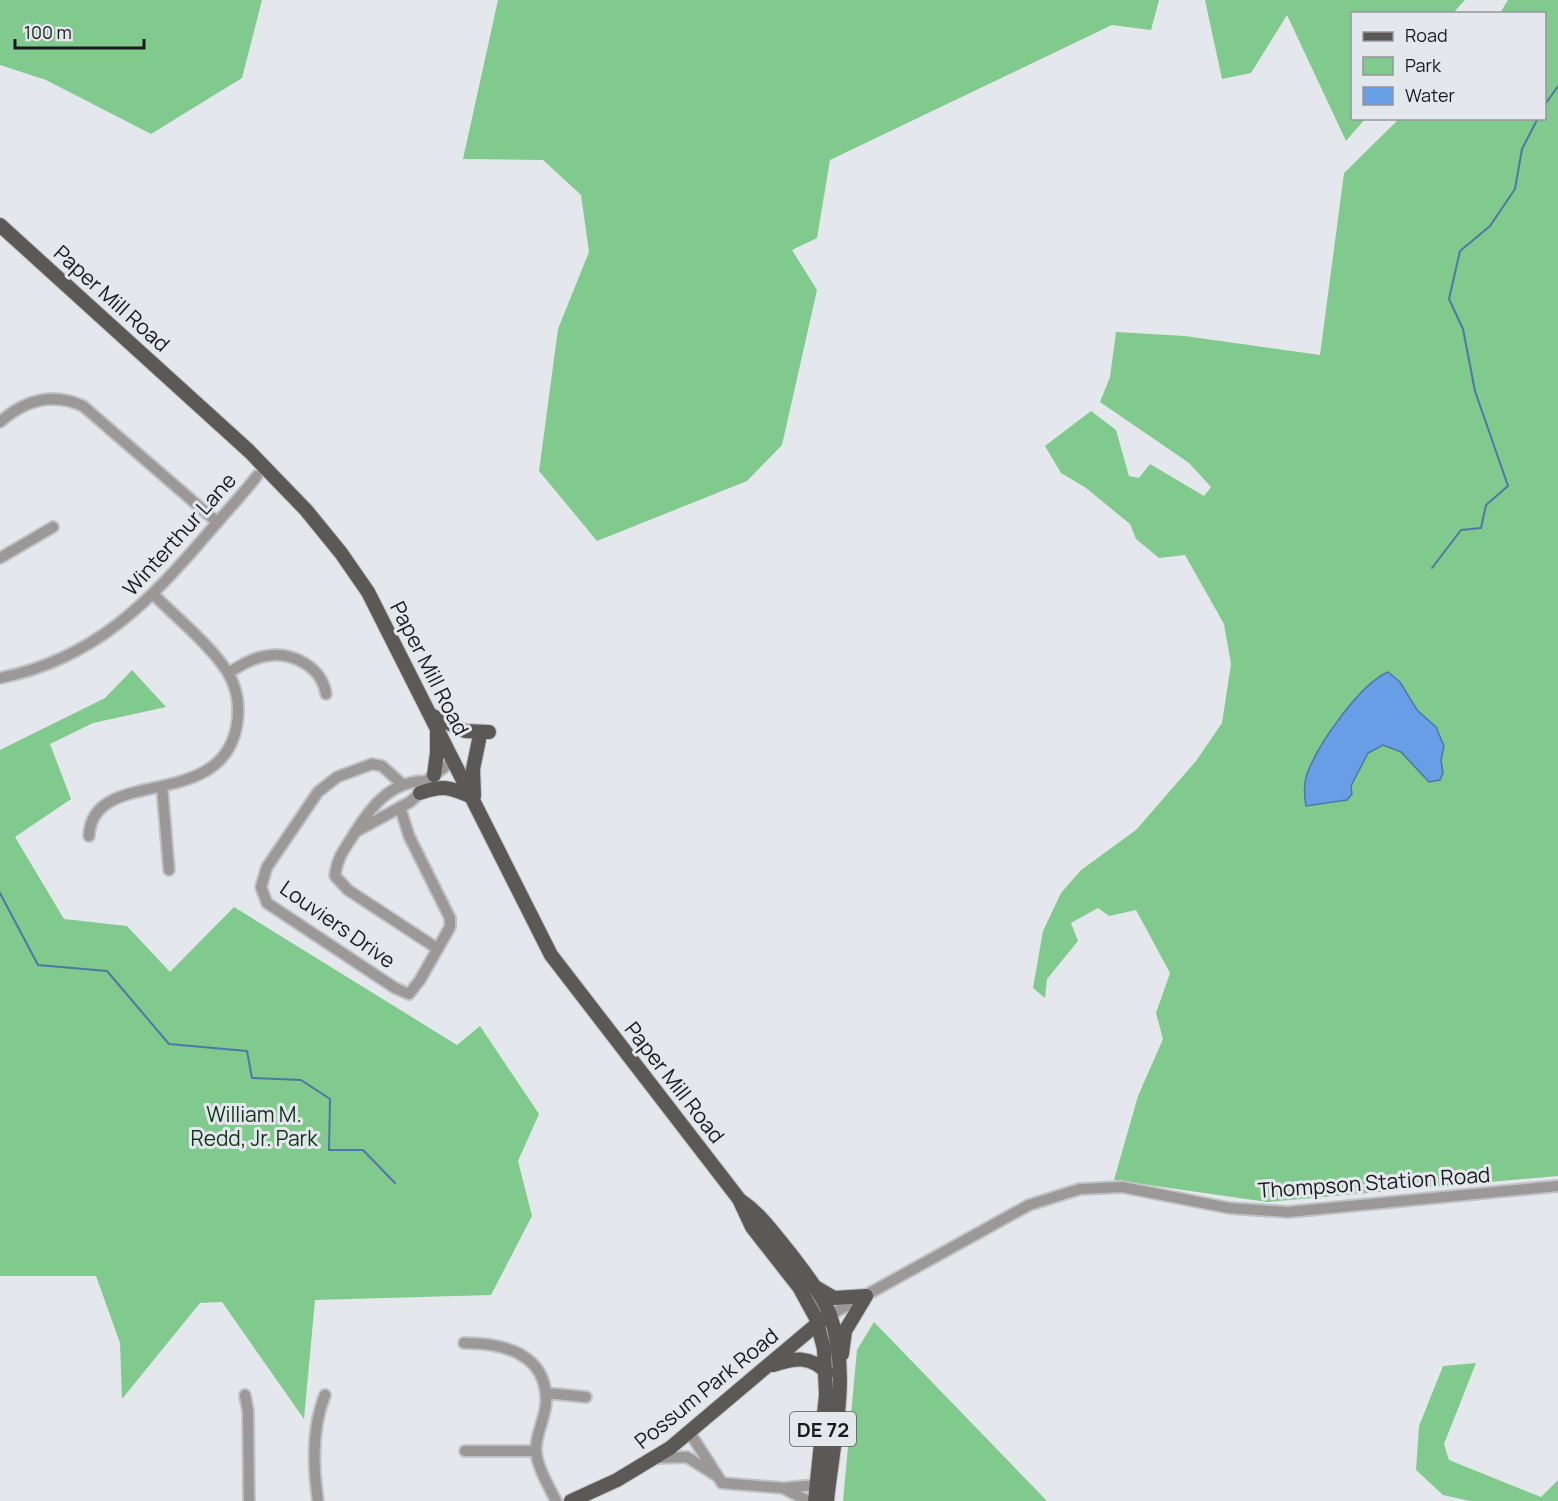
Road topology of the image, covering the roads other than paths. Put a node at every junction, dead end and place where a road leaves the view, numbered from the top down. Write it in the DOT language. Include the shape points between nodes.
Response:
graph roads {
  1 [pos="0,225"];
  2 [pos="0,422"];
  3 [pos="257,476"];
  4 [pos="218,522"];
  5 [pos="53,527"];
  6 [pos="0,558"];
  7 [pos="154,595"];
  8 [pos="228,673"];
  9 [pos="0,678"];
  10 [pos="326,694"];
  11 [pos="433,718"];
  12 [pos="454,760"];
  13 [pos="426,783"];
  14 [pos="402,784"];
  15 [pos="162,786"];
  16 [pos="473,799"];
  17 [pos="400,807"];
  18 [pos="355,832"];
  19 [pos="90,836"];
  20 [pos="170,870"];
  21 [pos="438,949"];
  22 [pos="1558,1186"];
  23 [pos="739,1199"];
  24 [pos="815,1287"];
  25 [pos="866,1296"];
  26 [pos="830,1315"];
  27 [pos="818,1323"];
  28 [pos="464,1343"];
  29 [pos="768,1367"];
  30 [pos="833,1376"];
  31 [pos="546,1394"];
  32 [pos="245,1395"];
  33 [pos="325,1395"];
  34 [pos="586,1397"];
  35 [pos="690,1433"];
  36 [pos="465,1451"];
  37 [pos="536,1451"];
  38 [pos="655,1458"];
  39 [pos="717,1476"];
  40 [pos="816,1485"];
  41 [pos="783,1488"];
  42 [pos="249,1501"];
  43 [pos="318,1501"];
  44 [pos="556,1501"];
  45 [pos="571,1501"];
  46 [pos="808,1501"];
  47 [pos="815,1501"];
  48 [pos="826,1501"];
  1 -- 11 [label="main road, Paper Mill Road" via="249,451 306,510 368,592"];
  2 -- 4 [label="street" via="19,407 37,400 74,402 96,415"];
  3 -- 4 [label="street, Winterthur Lane"];
  4 -- 7 [label="street, Winterthur Lane"];
  5 -- 6 [label="street"];
  7 -- 8 [label="street"];
  7 -- 9 [label="street, Winterthur Lane" via="108,633 78,651"];
  8 -- 10 [label="street" via="254,659 287,656 320,675"];
  8 -- 15 [label="street" via="238,706 237,727 230,746 201,775"];
  11 -- 12 [label="main road, Paper Mill Road"];
  11 -- 13 [label="main road" via="438,734"];
  11 -- 16 [label="main road" via="484,736 473,769"];
  12 -- 13 [label="street, Louviers Drive"];
  12 -- 16 [label="main road, Paper Mill Road"];
  13 -- 14 [label="street, Louviers Drive"];
  13 -- 16 [label="main road"];
  13 -- 17 [label="street, Louviers Drive"];
  14 -- 18 [label="street, Louviers Drive" via="362,817"];
  14 -- 21 [label="street, Louviers Drive" via="382,766 372,764 337,777 318,792 267,867 261,887 267,903 409,994"];
  15 -- 19 [label="street" via="107,803 94,818"];
  15 -- 20 [label="street"];
  16 -- 23 [label="main road, Paper Mill Road" via="551,955"];
  17 -- 18 [label="street, Louviers Drive"];
  17 -- 21 [label="street, Louviers Drive" via="409,836 450,918 450,927"];
  18 -- 21 [label="street, Louviers Drive" via="337,858 337,881"];
  22 -- 25 [label="street, Thompson Station Road" via="1279,1212 1229,1208 1122,1186 1080,1189 1029,1205"];
  23 -- 24 [label="main road, Paper Mill Road" via="757,1211"];
  23 -- 27 [label="main road, Paper Mill Road" via="752,1227 799,1287"];
  24 -- 25 [label="main road" via="834,1298"];
  24 -- 26 [label="main road, Paper Mill Road"];
  25 -- 26 [label="street, Thompson Station Road"];
  25 -- 30 [label="main road" via="845,1331"];
  26 -- 27 [label="main road, Possum Park Road"];
  26 -- 30 [label="main road, Paper Mill Road / DE 72" via="839,1354"];
  27 -- 29 [label="main road, Possum Park Road"];
  27 -- 30 [label="main road, Paper Mill Road / DE 72"];
  28 -- 31 [label="street" via="490,1343 519,1353 537,1371"];
  29 -- 30 [label="main road" via="795,1358 805,1359"];
  29 -- 35 [label="main road, Possum Park Road"];
  30 -- 40 [label="main road, Paper Mill Road / DE 72"];
  30 -- 48 [label="main road, Paper Mill Road / DE 72"];
  31 -- 34 [label="street"];
  31 -- 37 [label="street"];
  32 -- 42 [label="street"];
  33 -- 43 [label="street" via="319,1409 314,1475"];
  35 -- 38 [label="main road, Possum Park Road"];
  35 -- 39 [label="street"];
  36 -- 37 [label="street"];
  37 -- 44 [label="street"];
  38 -- 39 [label="street" via="687,1457"];
  38 -- 45 [label="main road, Possum Park Road"];
  39 -- 41 [label="street" via="722,1483"];
  40 -- 41 [label="street"];
  40 -- 47 [label="main road, Paper Mill Road / DE 72"];
  40 -- 48 [label="main road" via="823,1488"];
  41 -- 46 [label="street"];
}
